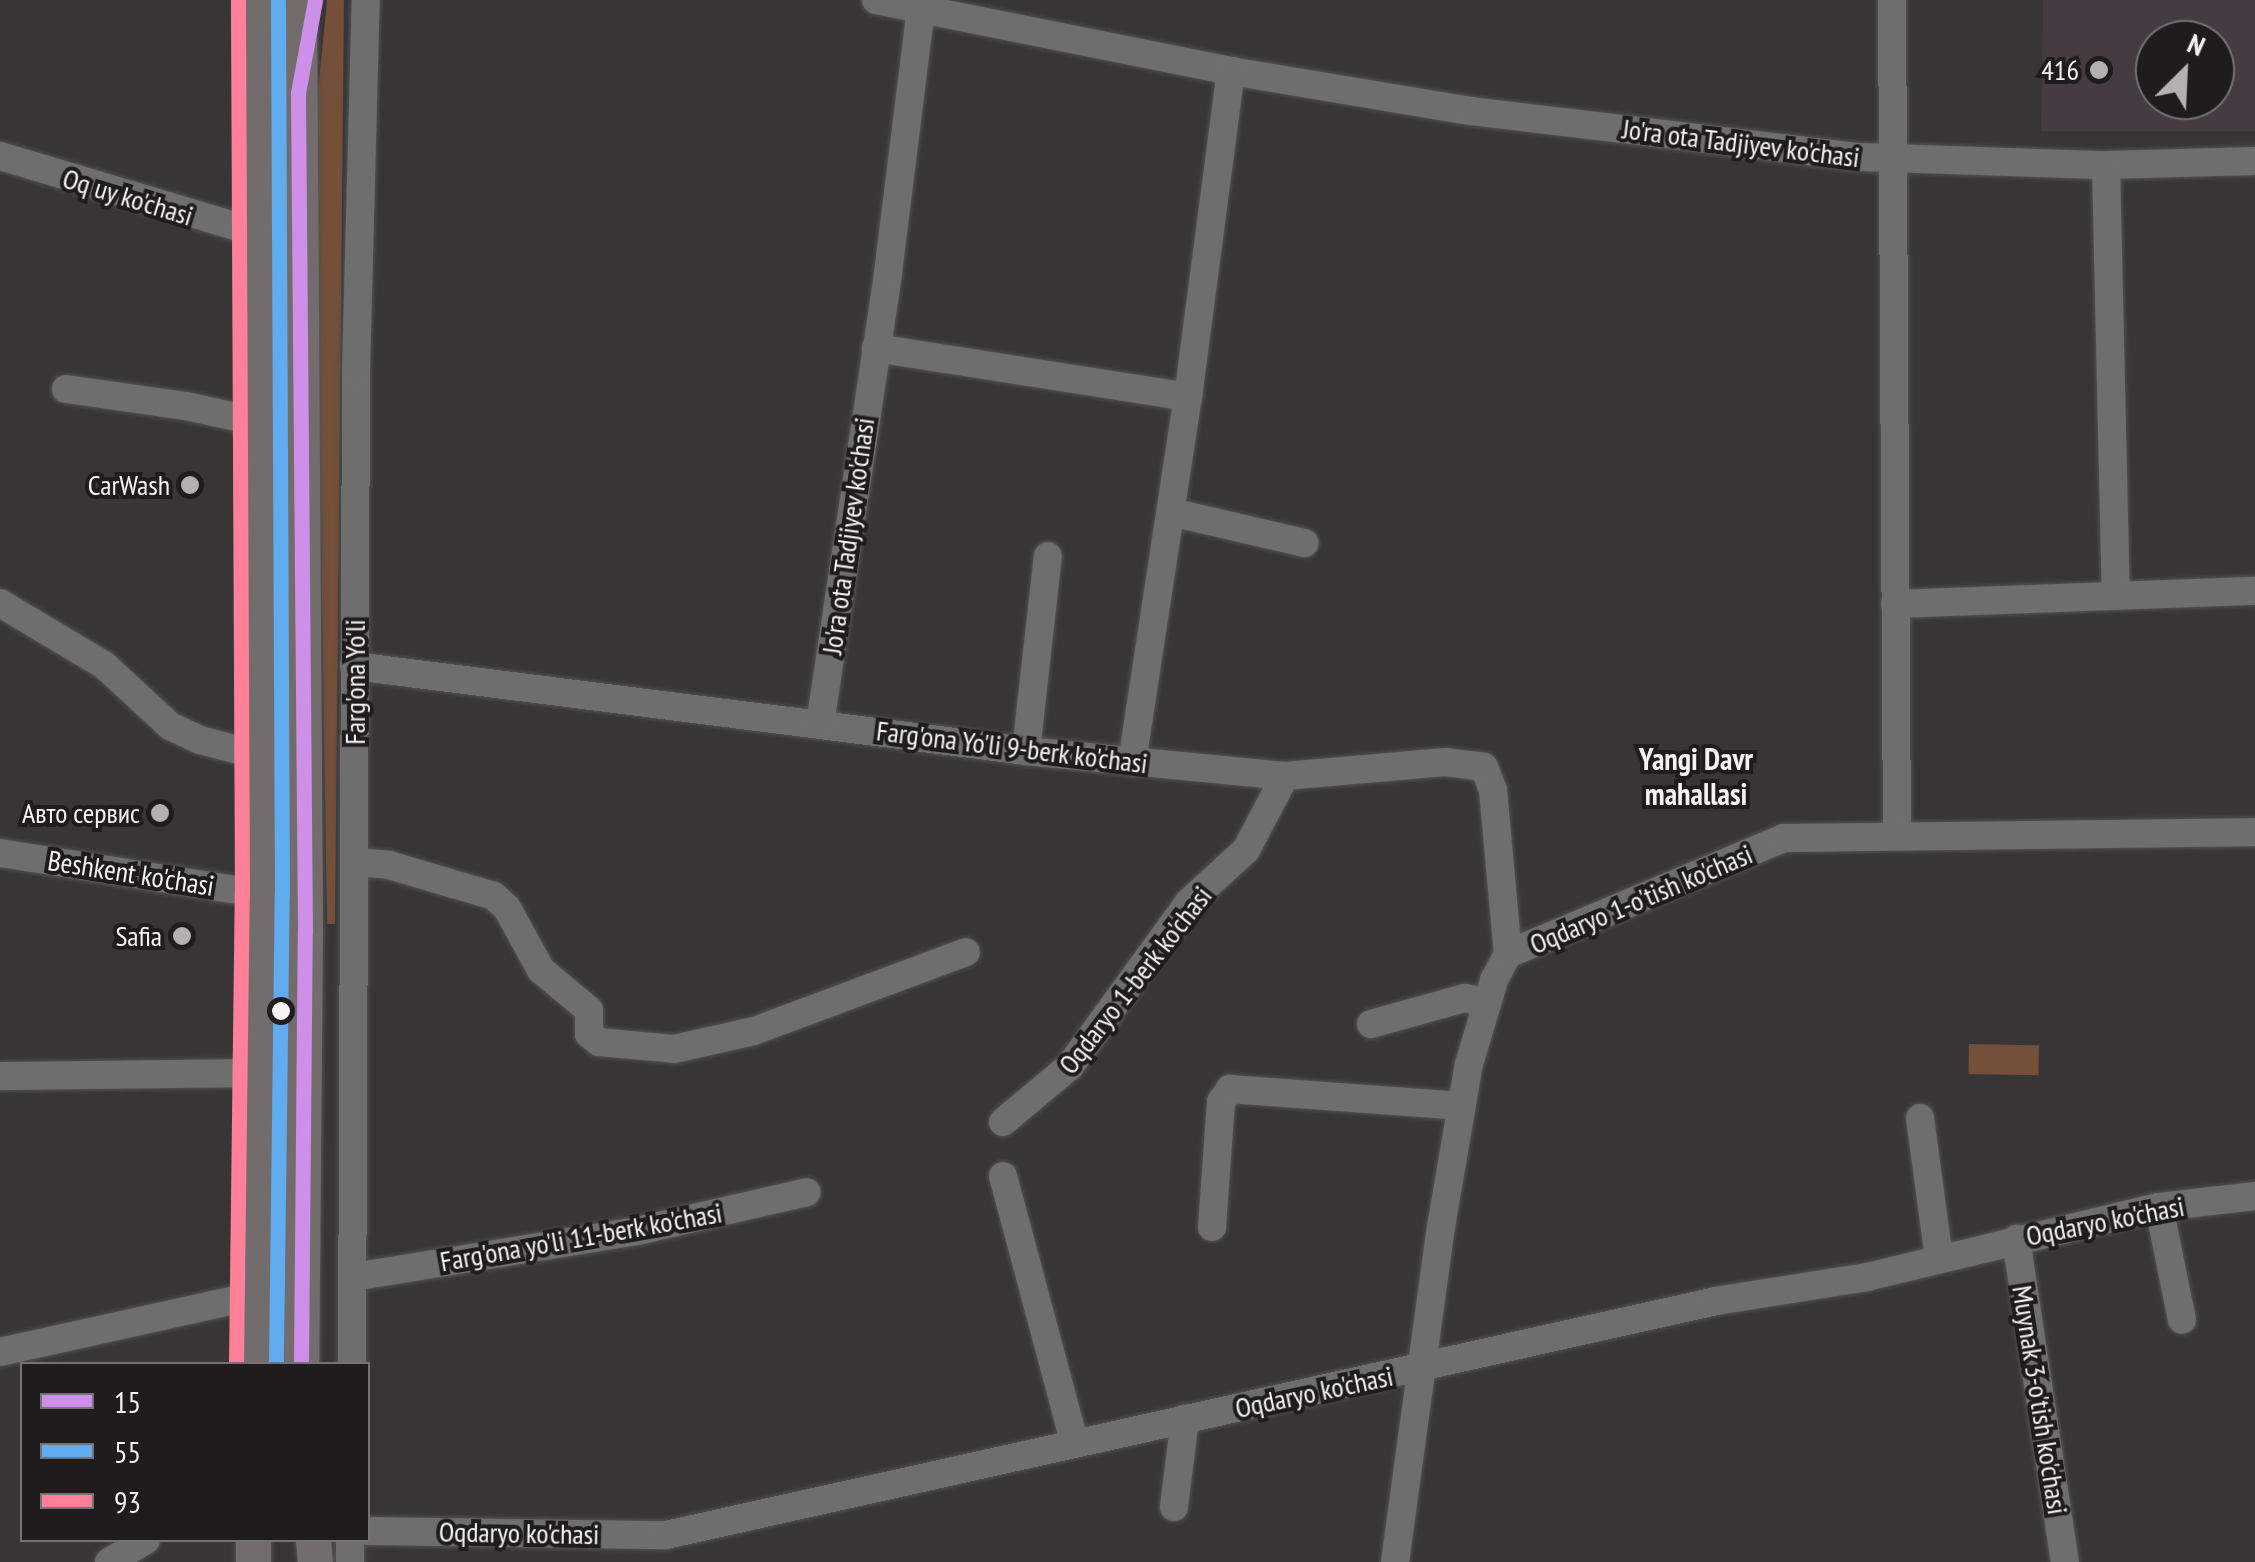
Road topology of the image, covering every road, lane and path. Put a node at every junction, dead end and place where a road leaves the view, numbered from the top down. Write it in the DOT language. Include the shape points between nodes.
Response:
graph roads {
  1 [pos="258,0"];
  2 [pos="299,0"];
  3 [pos="316,0"];
  4 [pos="366,0"];
  5 [pos="876,0"];
  6 [pos="1892,0"];
  7 [pos="922,7"];
  8 [pos="1231,71"];
  9 [pos="298,93"];
  10 [pos="0,156"];
  11 [pos="2255,160"];
  12 [pos="1890,161"];
  13 [pos="2106,165"];
  14 [pos="258,233"];
  15 [pos="876,348"];
  16 [pos="66,389"];
  17 [pos="1188,397"];
  18 [pos="259,422"];
  19 [pos="1170,512"];
  20 [pos="1304,543"];
  21 [pos="1048,556"];
  22 [pos="2255,592"];
  23 [pos="2116,593"];
  24 [pos="0,603"];
  25 [pos="1895,604"];
  26 [pos="354,666"];
  27 [pos="820,724"];
  28 [pos="1026,751"];
  29 [pos="260,756"];
  30 [pos="1132,762"];
  31 [pos="1286,776"];
  32 [pos="2255,832"];
  33 [pos="1897,834"];
  34 [pos="0,853"];
  35 [pos="357,862"];
  36 [pos="262,894"];
  37 [pos="966,952"];
  38 [pos="1508,954"];
  39 [pos="1487,1003"];
  40 [pos="1371,1024"];
  41 [pos="262,1073"];
  42 [pos="0,1076"];
  43 [pos="1461,1106"];
  44 [pos="1920,1118"];
  45 [pos="1003,1122"];
  46 [pos="1003,1176"];
  47 [pos="807,1192"];
  48 [pos="2255,1196"];
  49 [pos="2159,1207"];
  50 [pos="1212,1227"];
  51 [pos="2016,1239"];
  52 [pos="1939,1258"];
  53 [pos="353,1277"];
  54 [pos="257,1295"];
  55 [pos="2182,1320"];
  56 [pos="0,1352"];
  57 [pos="256,1362"];
  58 [pos="301,1362"];
  59 [pos="352,1362"];
  60 [pos="1425,1368"];
  61 [pos="1185,1420"];
  62 [pos="1074,1440"];
  63 [pos="1174,1507"];
  64 [pos="370,1530"];
  65 [pos="143,1542"];
  66 [pos="108,1562"];
  67 [pos="1394,1562"];
  68 [pos="2065,1562"];
  1 -- 14 [label="main road"];
  2 -- 9 [label="main road, Farg'ona Yo'li"];
  3 -- 9 [label="main road"];
  4 -- 26 [label="street, Farg'ona Yo'li"];
  5 -- 7 [label="street, Jo'ra ota Tadjiyev ko'chasi"];
  6 -- 12 [label="street"];
  7 -- 8 [label="street, Jo'ra ota Tadjiyev ko'chasi"];
  7 -- 15 [label="street, Jo'ra ota Tadjiyev ko'chasi"];
  8 -- 12 [label="street, Jo'ra ota Tadjiyev ko'chasi" via="1471,111"];
  8 -- 17 [label="street"];
  9 -- 58 [label="main road, Farg'ona Yo'li" via="305,932"];
  10 -- 14 [label="street, Oq uy ko'chasi"];
  11 -- 13 [label="street, Jo'ra ota Tadjiyev ko'chasi"];
  12 -- 13 [label="street, Jo'ra ota Tadjiyev ko'chasi"];
  12 -- 25 [label="street"];
  13 -- 23 [label="street"];
  14 -- 18 [label="main road"];
  15 -- 17 [label="street"];
  15 -- 27 [label="street, Jo'ra ota Tadjiyev ko'chasi"];
  16 -- 18 [label="street"];
  17 -- 19 [label="street"];
  18 -- 29 [label="main road"];
  19 -- 20 [label="street"];
  19 -- 30 [label="street"];
  21 -- 28 [label="street"];
  22 -- 23 [label="street"];
  23 -- 25 [label="street"];
  24 -- 29 [label="street" via="104,665 170,726"];
  25 -- 33 [label="street"];
  26 -- 27 [label="street, Farg'ona Yo'li 9-berk ko'chasi"];
  26 -- 35 [label="street, Farg'ona Yo'li"];
  27 -- 28 [label="street, Farg'ona Yo'li 9-berk ko'chasi"];
  28 -- 30 [label="street, Farg'ona Yo'li 9-berk ko'chasi"];
  29 -- 36 [label="main road"];
  30 -- 31 [label="street, Farg'ona Yo'li 9-berk ko'chasi"];
  31 -- 38 [label="street, Farg'ona Yo'li 9-berk ko'chasi" via="1445,762 1484,767 1493,790"];
  31 -- 45 [label="street, Oqdaryo 1-berk ko'chasi" via="1246,850 1190,902 1070,1066"];
  32 -- 33 [label="street, Oqdaryo 1-o'tish ko'chasi"];
  33 -- 38 [label="street, Oqdaryo 1-o'tish ko'chasi" via="1784,838"];
  34 -- 36 [label="street, Beshkent ko'chasi"];
  35 -- 37 [label="street" via="494,896 541,970 589,1010 589,1034 599,1042 674,1049 754,1031"];
  35 -- 53 [label="street, Farg'ona Yo'li"];
  36 -- 41 [label="main road"];
  38 -- 39 [label="street, Oqdaryo 1-o'tish ko'chasi"];
  39 -- 40 [label="street" via="1465,998"];
  39 -- 43 [label="street, Oqdaryo 1-o'tish ko'chasi"];
  41 -- 42 [label="street"];
  41 -- 54 [label="main road"];
  43 -- 50 [label="street" via="1230,1089 1221,1102"];
  43 -- 60 [label="street, Oqdaryo 1-o'tish ko'chasi"];
  44 -- 52 [label="street"];
  46 -- 62 [label="street"];
  47 -- 53 [label="street, Farg'ona yo'li 11-berk ko'chasi" via="637,1231"];
  48 -- 49 [label="street, Oqdaryo ko'chasi"];
  49 -- 51 [label="street, Oqdaryo ko'chasi"];
  49 -- 55 [label="street"];
  51 -- 52 [label="street, Oqdaryo ko'chasi"];
  51 -- 68 [label="street, Muynak 3-o'tish ko'chasi"];
  52 -- 60 [label="street, Oqdaryo ko'chasi"];
  53 -- 59 [label="street, Farg'ona Yo'li"];
  54 -- 56 [label="street"];
  54 -- 57 [label="main road"];
  60 -- 61 [label="street, Oqdaryo ko'chasi"];
  60 -- 67 [label="street, Oqdaryo 1-o'tish ko'chasi"];
  61 -- 62 [label="street, Oqdaryo ko'chasi"];
  61 -- 63 [label="street"];
  62 -- 64 [label="street, Oqdaryo ko'chasi" via="666,1534"];
  65 -- 66 [label="street"];
}
